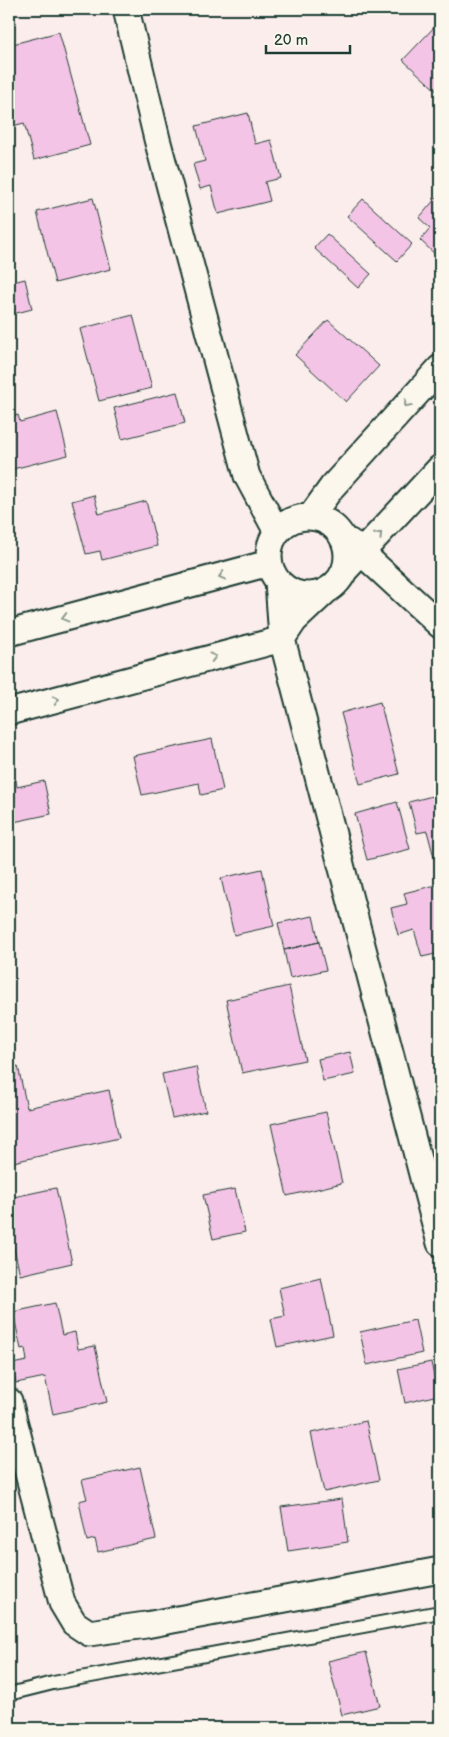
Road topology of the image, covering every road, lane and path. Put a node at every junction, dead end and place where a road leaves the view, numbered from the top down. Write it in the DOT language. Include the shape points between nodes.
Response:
graph roads {
  1 [pos="126,9"];
  2 [pos="440,368"];
  3 [pos="440,468"];
  4 [pos="311,516"];
  5 [pos="277,532"];
  6 [pos="353,561"];
  7 [pos="274,572"];
  8 [pos="327,590"];
  9 [pos="440,625"];
  10 [pos="9,633"];
  11 [pos="282,639"];
  12 [pos="9,712"];
  13 [pos="440,1243"];
  14 [pos="9,1401"];
  15 [pos="440,1570"];
  16 [pos="440,1612"];
  17 [pos="9,1694"];
  1 -- 5 [label="street" via="157,139 247,476"];
  2 -- 4 [label="street, one-way" via="332,487"];
  6 -- 3 [label="street, one-way"];
  4 -- 5 [label="street" via="286,523"];
  4 -- 6 [label="street" via="327,522 340,533 346,544 347,557"];
  5 -- 7 [label="street" via="269,552"];
  6 -- 8 [label="street" via="338,582"];
  6 -- 9 [label="street"];
  7 -- 8 [label="street" via="288,589 301,594"];
  7 -- 10 [label="street, one-way"];
  7 -- 11 [label="street"];
  8 -- 11 [label="street" via="294,621"];
  12 -- 11 [label="street, one-way"];
  11 -- 13 [label="street"];
  14 -- 15 [label="street" via="62,1603 74,1623 89,1634"];
  16 -- 17 [label="lane" via="53,1683"];
}
